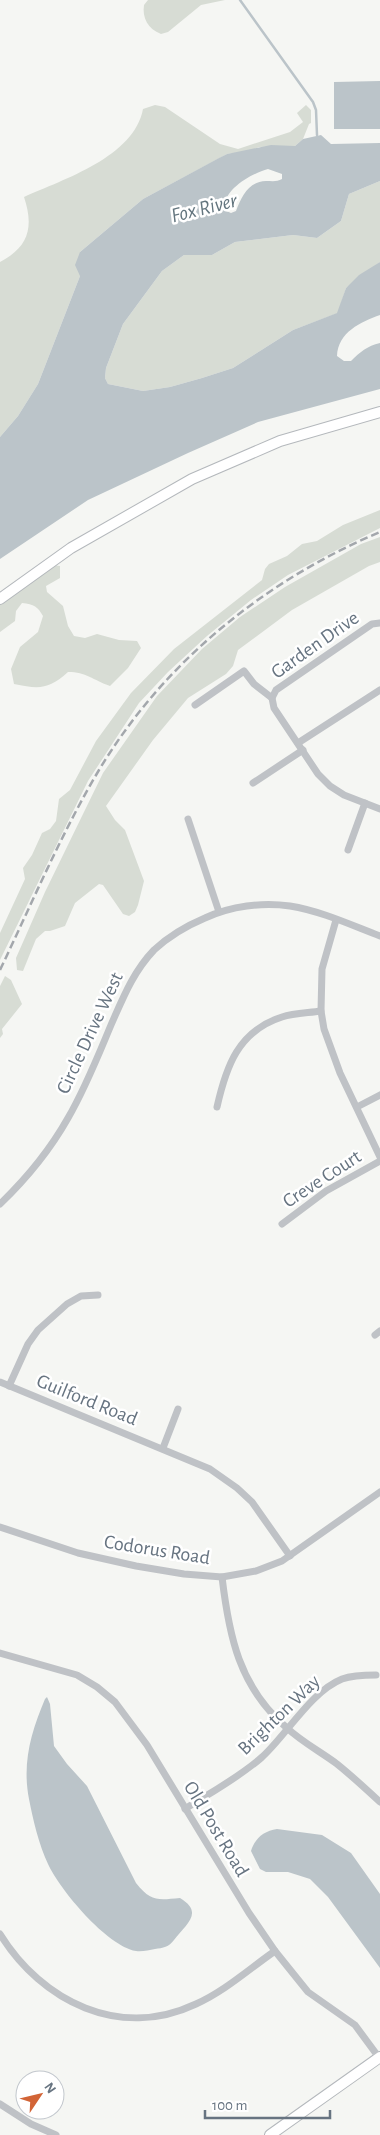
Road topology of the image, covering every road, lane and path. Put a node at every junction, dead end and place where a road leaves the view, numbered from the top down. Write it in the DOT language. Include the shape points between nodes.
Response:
graph roads {
  1 [pos="380,412"];
  2 [pos="0,599"];
  3 [pos="380,623"];
  4 [pos="380,690"];
  5 [pos="272,698"];
  6 [pos="195,704"];
  7 [pos="300,747"];
  8 [pos="253,783"];
  9 [pos="365,803"];
  10 [pos="380,809"];
  11 [pos="188,819"];
  12 [pos="348,850"];
  13 [pos="219,912"];
  14 [pos="336,920"];
  15 [pos="380,936"];
  16 [pos="320,1011"];
  17 [pos="380,1095"];
  18 [pos="217,1107"];
  19 [pos="357,1107"];
  20 [pos="380,1157"];
  21 [pos="380,1161"];
  22 [pos="0,1204"];
  23 [pos="282,1224"];
  24 [pos="98,1295"];
  25 [pos="0,1382"];
  26 [pos="9,1386"];
  27 [pos="178,1409"];
  28 [pos="162,1448"];
  29 [pos="380,1492"];
  30 [pos="0,1527"];
  31 [pos="290,1556"];
  32 [pos="222,1577"];
  33 [pos="0,1653"];
  34 [pos="376,1675"];
  35 [pos="287,1729"];
  36 [pos="380,1802"];
  37 [pos="185,1809"];
  38 [pos="0,1934"];
  39 [pos="275,1951"];
  40 [pos="380,2058"];
  41 [pos="0,2104"];
  42 [pos="56,2135"];
  43 [pos="270,2135"];
  1 -- 2 [label="street" via="280,441 192,479 70,548"];
  3 -- 5 [label="street, Garden Drive" via="372,624 276,690"];
  4 -- 7 [label="street"];
  5 -- 6 [label="street, Garden Drive" via="244,671"];
  5 -- 7 [label="street, Garden Drive" via="274,708"];
  7 -- 8 [label="street"];
  7 -- 9 [label="street, Garden Drive" via="330,786"];
  9 -- 10 [label="street, Garden Drive"];
  9 -- 12 [label="street"];
  11 -- 13 [label="street"];
  13 -- 14 [label="street, Circle Drive West" via="254,905 280,905"];
  13 -- 22 [label="street, Circle Drive West" via="168,938 141,966 130,982 68,1118 34,1168"];
  14 -- 15 [label="street, Circle Drive West"];
  14 -- 16 [label="street" via="322,969"];
  16 -- 18 [label="street" via="283,1017 256,1031 229,1063"];
  16 -- 19 [label="street" via="328,1044"];
  17 -- 19 [label="street"];
  19 -- 20 [label="street"];
  21 -- 23 [label="street, Creve Court" via="326,1191"];
  24 -- 26 [label="street" via="81,1296 67,1304 38,1330"];
  25 -- 26 [label="street, Guilford Road"];
  26 -- 28 [label="street, Guilford Road"];
  27 -- 28 [label="street"];
  28 -- 31 [label="street, Guilford Road" via="210,1469 237,1488"];
  29 -- 31 [label="street, Codorus Road"];
  30 -- 32 [label="street, Codorus Road" via="78,1552 136,1566"];
  31 -- 32 [label="street, Codorus Road" via="256,1570"];
  32 -- 35 [label="street" via="228,1623 238,1658 258,1696"];
  33 -- 37 [label="street, Old Post Road" via="77,1676 115,1702 147,1745"];
  34 -- 35 [label="street, Brighton Way" via="358,1675 341,1680 321,1694"];
  35 -- 36 [label="street" via="337,1764"];
  35 -- 37 [label="street, Brighton Way" via="272,1748 250,1767"];
  37 -- 39 [label="street, Old Post Road"];
  38 -- 39 [label="street" via="29,1972 60,1997 92,2010 127,2017 157,2016 195,2004 221,1990"];
  39 -- 40 [label="street, Old Post Road" via="308,1992 355,2025"];
  40 -- 43 [label="street"];
  41 -- 42 [label="street"];
}
